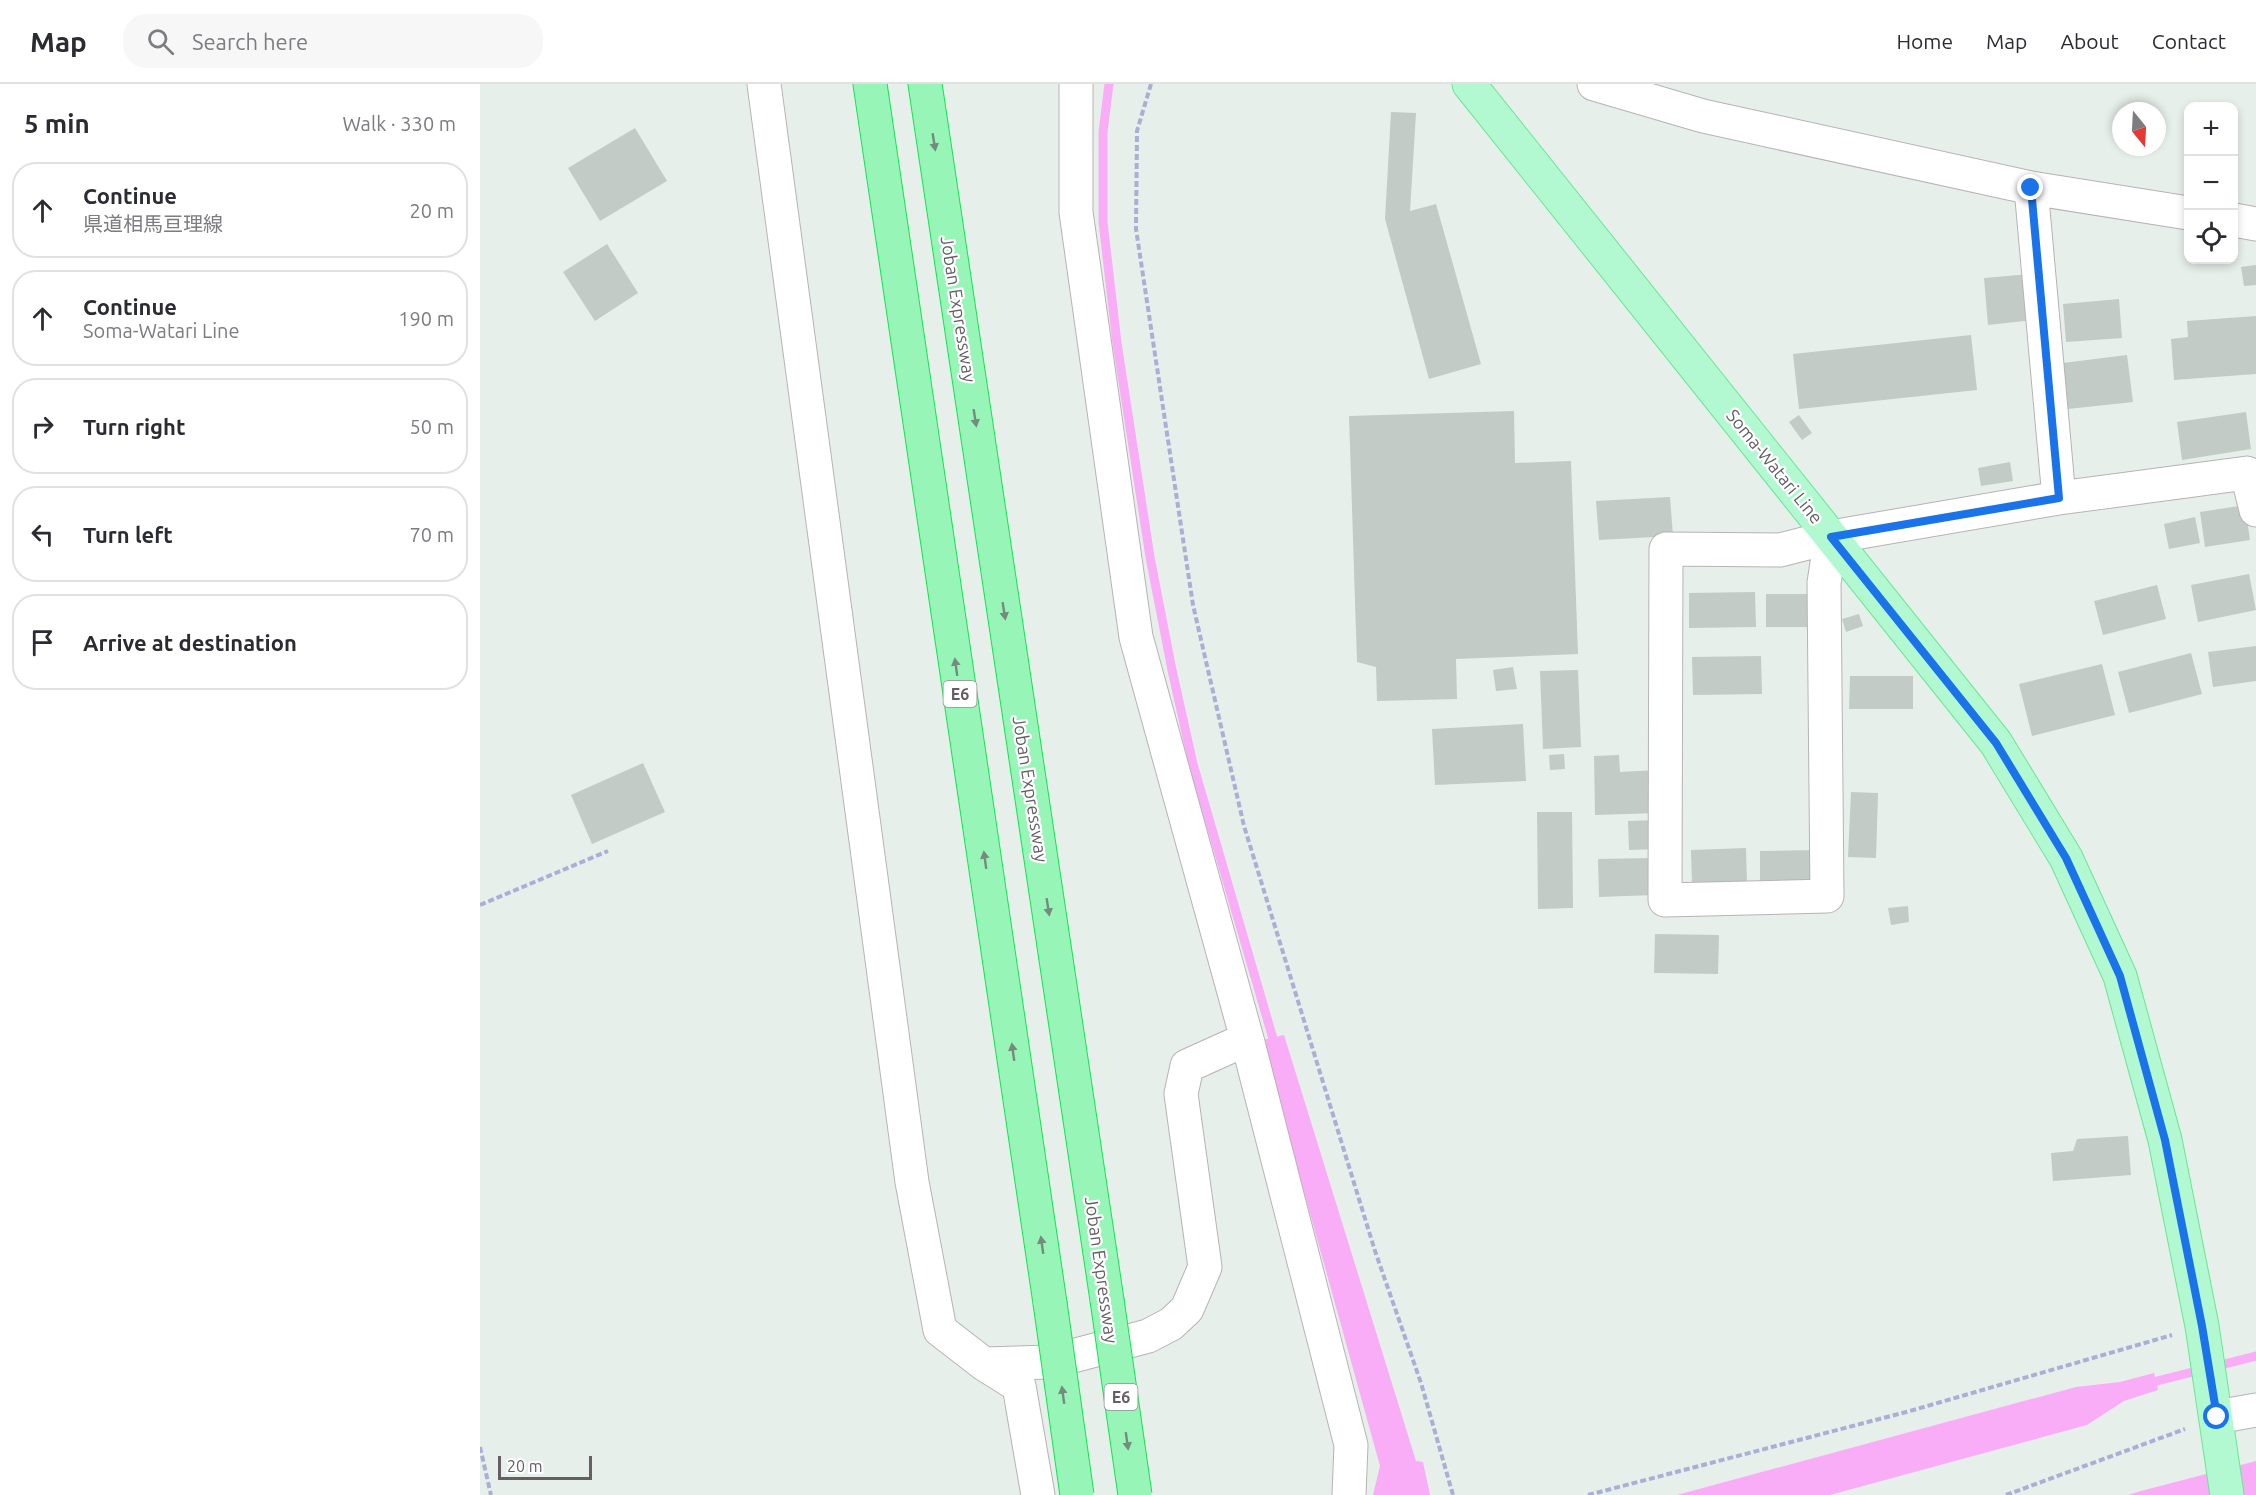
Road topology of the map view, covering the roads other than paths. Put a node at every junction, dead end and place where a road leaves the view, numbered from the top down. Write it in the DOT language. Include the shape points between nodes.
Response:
graph roads {
  1 [pos="764,84"];
  2 [pos="870,84"];
  3 [pos="925,84"];
  4 [pos="1076,84"];
  5 [pos="1469,84"];
  6 [pos="1594,84"];
  7 [pos="2031,188"];
  8 [pos="2184,212"];
  9 [pos="2238,221"];
  10 [pos="2256,224"];
  11 [pos="2059,498"];
  12 [pos="2256,510"];
  13 [pos="1831,537"];
  14 [pos="1246,1039"];
  15 [pos="984,1364"];
  16 [pos="2256,1410"];
  17 [pos="2216,1412"];
  18 [pos="1038,1495"];
  19 [pos="1077,1495"];
  20 [pos="1135,1495"];
  21 [pos="1349,1495"];
  22 [pos="2227,1495"];
  1 -- 15 [label="street" via="912,1182 940,1330"];
  19 -- 2 [label="highway, E6, one-way, bridge"];
  3 -- 20 [label="highway, Joban Expressway / E6, one-way, bridge"];
  4 -- 14 [label="street" via="1076,212 1136,636"];
  5 -- 13 [label="main road, Soma-Watari Line"];
  6 -- 7 [label="street" via="1703,116"];
  7 -- 8 [label="street"];
  7 -- 11 [label="street"];
  9 -- 10 [label="street"];
  11 -- 12 [label="street" via="2247,473"];
  11 -- 13 [label="street"];
  13 -- 13 [label="street" via="1780,550 1666,549 1665,900 1827,896 1824,583"];
  13 -- 17 [label="main road, Soma-Watari Line" via="1996,743 2066,858 2120,976 2165,1140"];
  14 -- 15 [label="street" via="1187,1066 1180,1094 1205,1267 1187,1309 1171,1324 1148,1336 1050,1362"];
  14 -- 21 [label="street" via="1351,1445"];
  15 -- 18 [label="street" via="1019,1386"];
  16 -- 17 [label="street"];
  17 -- 22 [label="main road, Soma-Watari Line"];
}
